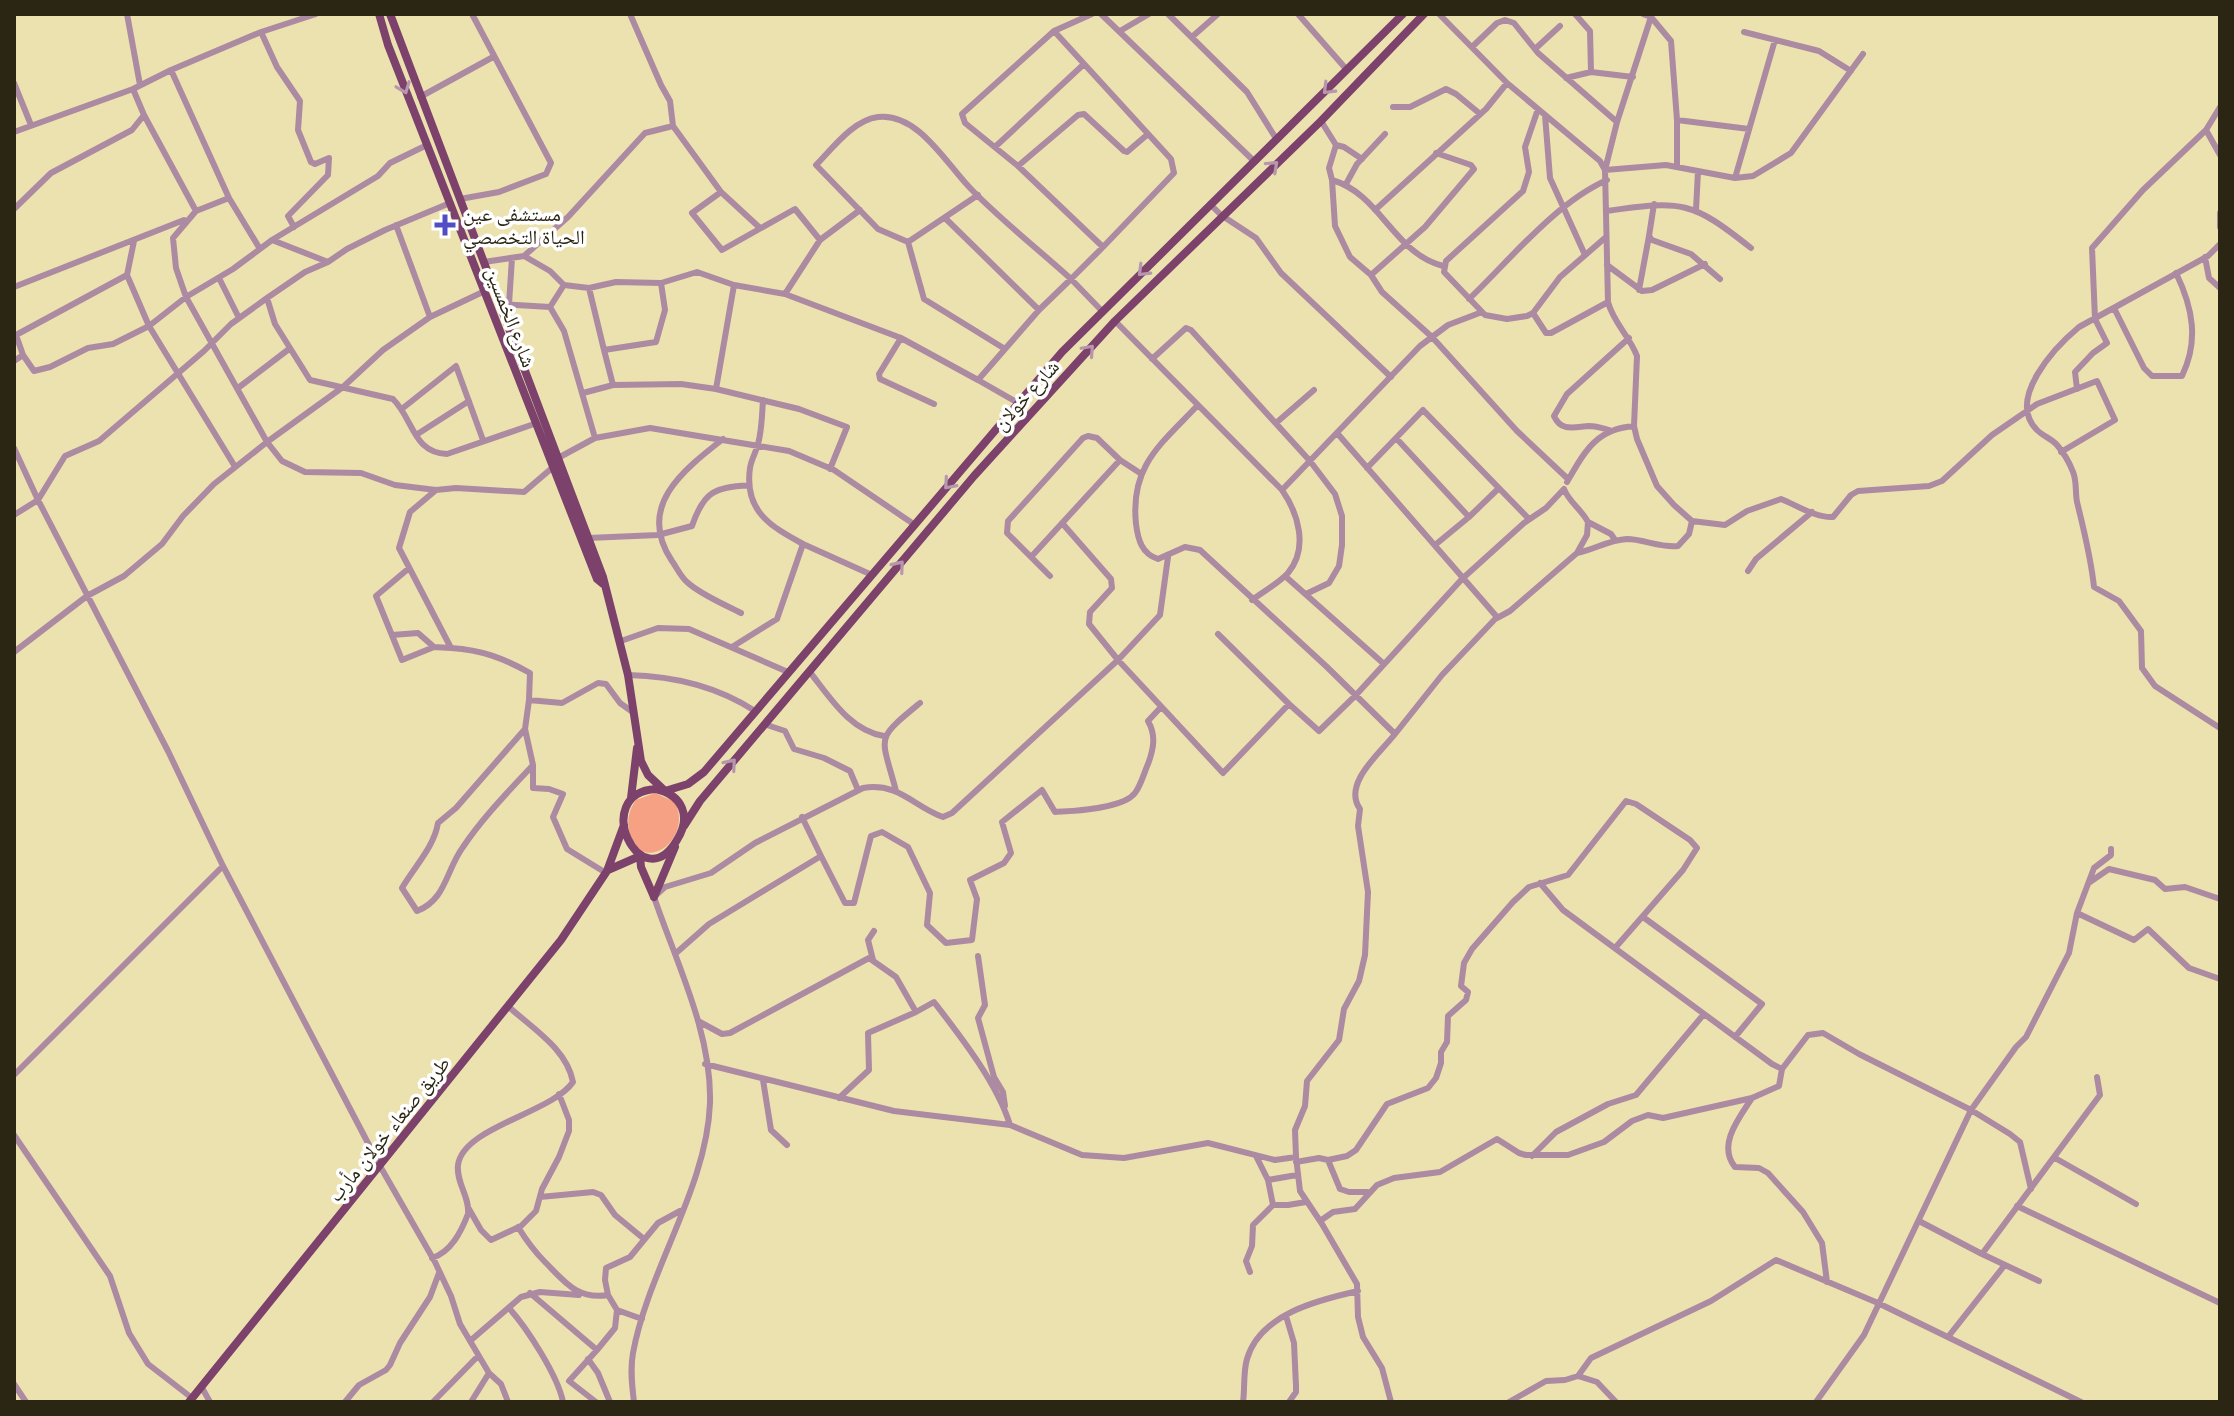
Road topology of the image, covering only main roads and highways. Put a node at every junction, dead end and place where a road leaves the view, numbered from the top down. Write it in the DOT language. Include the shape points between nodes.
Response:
graph roads {
  1 [pos="379,14"];
  2 [pos="390,14"];
  3 [pos="1403,14"];
  4 [pos="1424,14"];
  5 [pos="446,162"];
  6 [pos="436,167"];
  7 [pos="966,465"];
  8 [pos="974,476"];
  9 [pos="603,584"];
  10 [pos="637,745"];
  11 [pos="665,791"];
  12 [pos="631,798"];
  13 [pos="624,825"];
  14 [pos="684,826"];
  15 [pos="677,842"];
  16 [pos="640,856"];
  17 [pos="606,872"];
  18 [pos="190,1400"];
  1 -- 6 [label="main road, شارع الخمسين, one-way"];
  2 -- 5 [label="main road, شارع الخمسين"];
  3 -- 7 [label="main road, شارع خولان, one-way" via="1062,352"];
  8 -- 4 [label="main road, شارع خولان, one-way" via="1115,321"];
  5 -- 6 [label="main road"];
  5 -- 9 [label="main road, شارع الخمسين" via="493,288 504,304"];
  6 -- 9 [label="main road, شارع الخمسين" via="534,424"];
  7 -- 8 [label="main road"];
  7 -- 11 [label="main road, شارع خولان, one-way" via="697,779"];
  14 -- 8 [label="main road, شارع خولان, one-way"];
  9 -- 10 [label="main road, شارع الخمسين" via="621,641"];
  10 -- 11 [label="main road, شارع الخمسين" via="644,769"];
  10 -- 12 [label="main road, شارع الخمسين"];
  11 -- 12 [label="main road" via="648,790"];
  11 -- 14 [label="main road" via="681,804"];
  12 -- 13 [label="main road"];
  13 -- 16 [label="main road"];
  13 -- 17 [label="main road, طريق صنعاء خولان مأرب"];
  14 -- 15 [label="main road"];
  15 -- 16 [label="main road" via="659,856"];
  15 -- 16 [label="main road" via="654,897"];
  16 -- 17 [label="main road"];
  17 -- 18 [label="main road, طريق صنعاء خولان مأرب" via="509,1007"];
}
